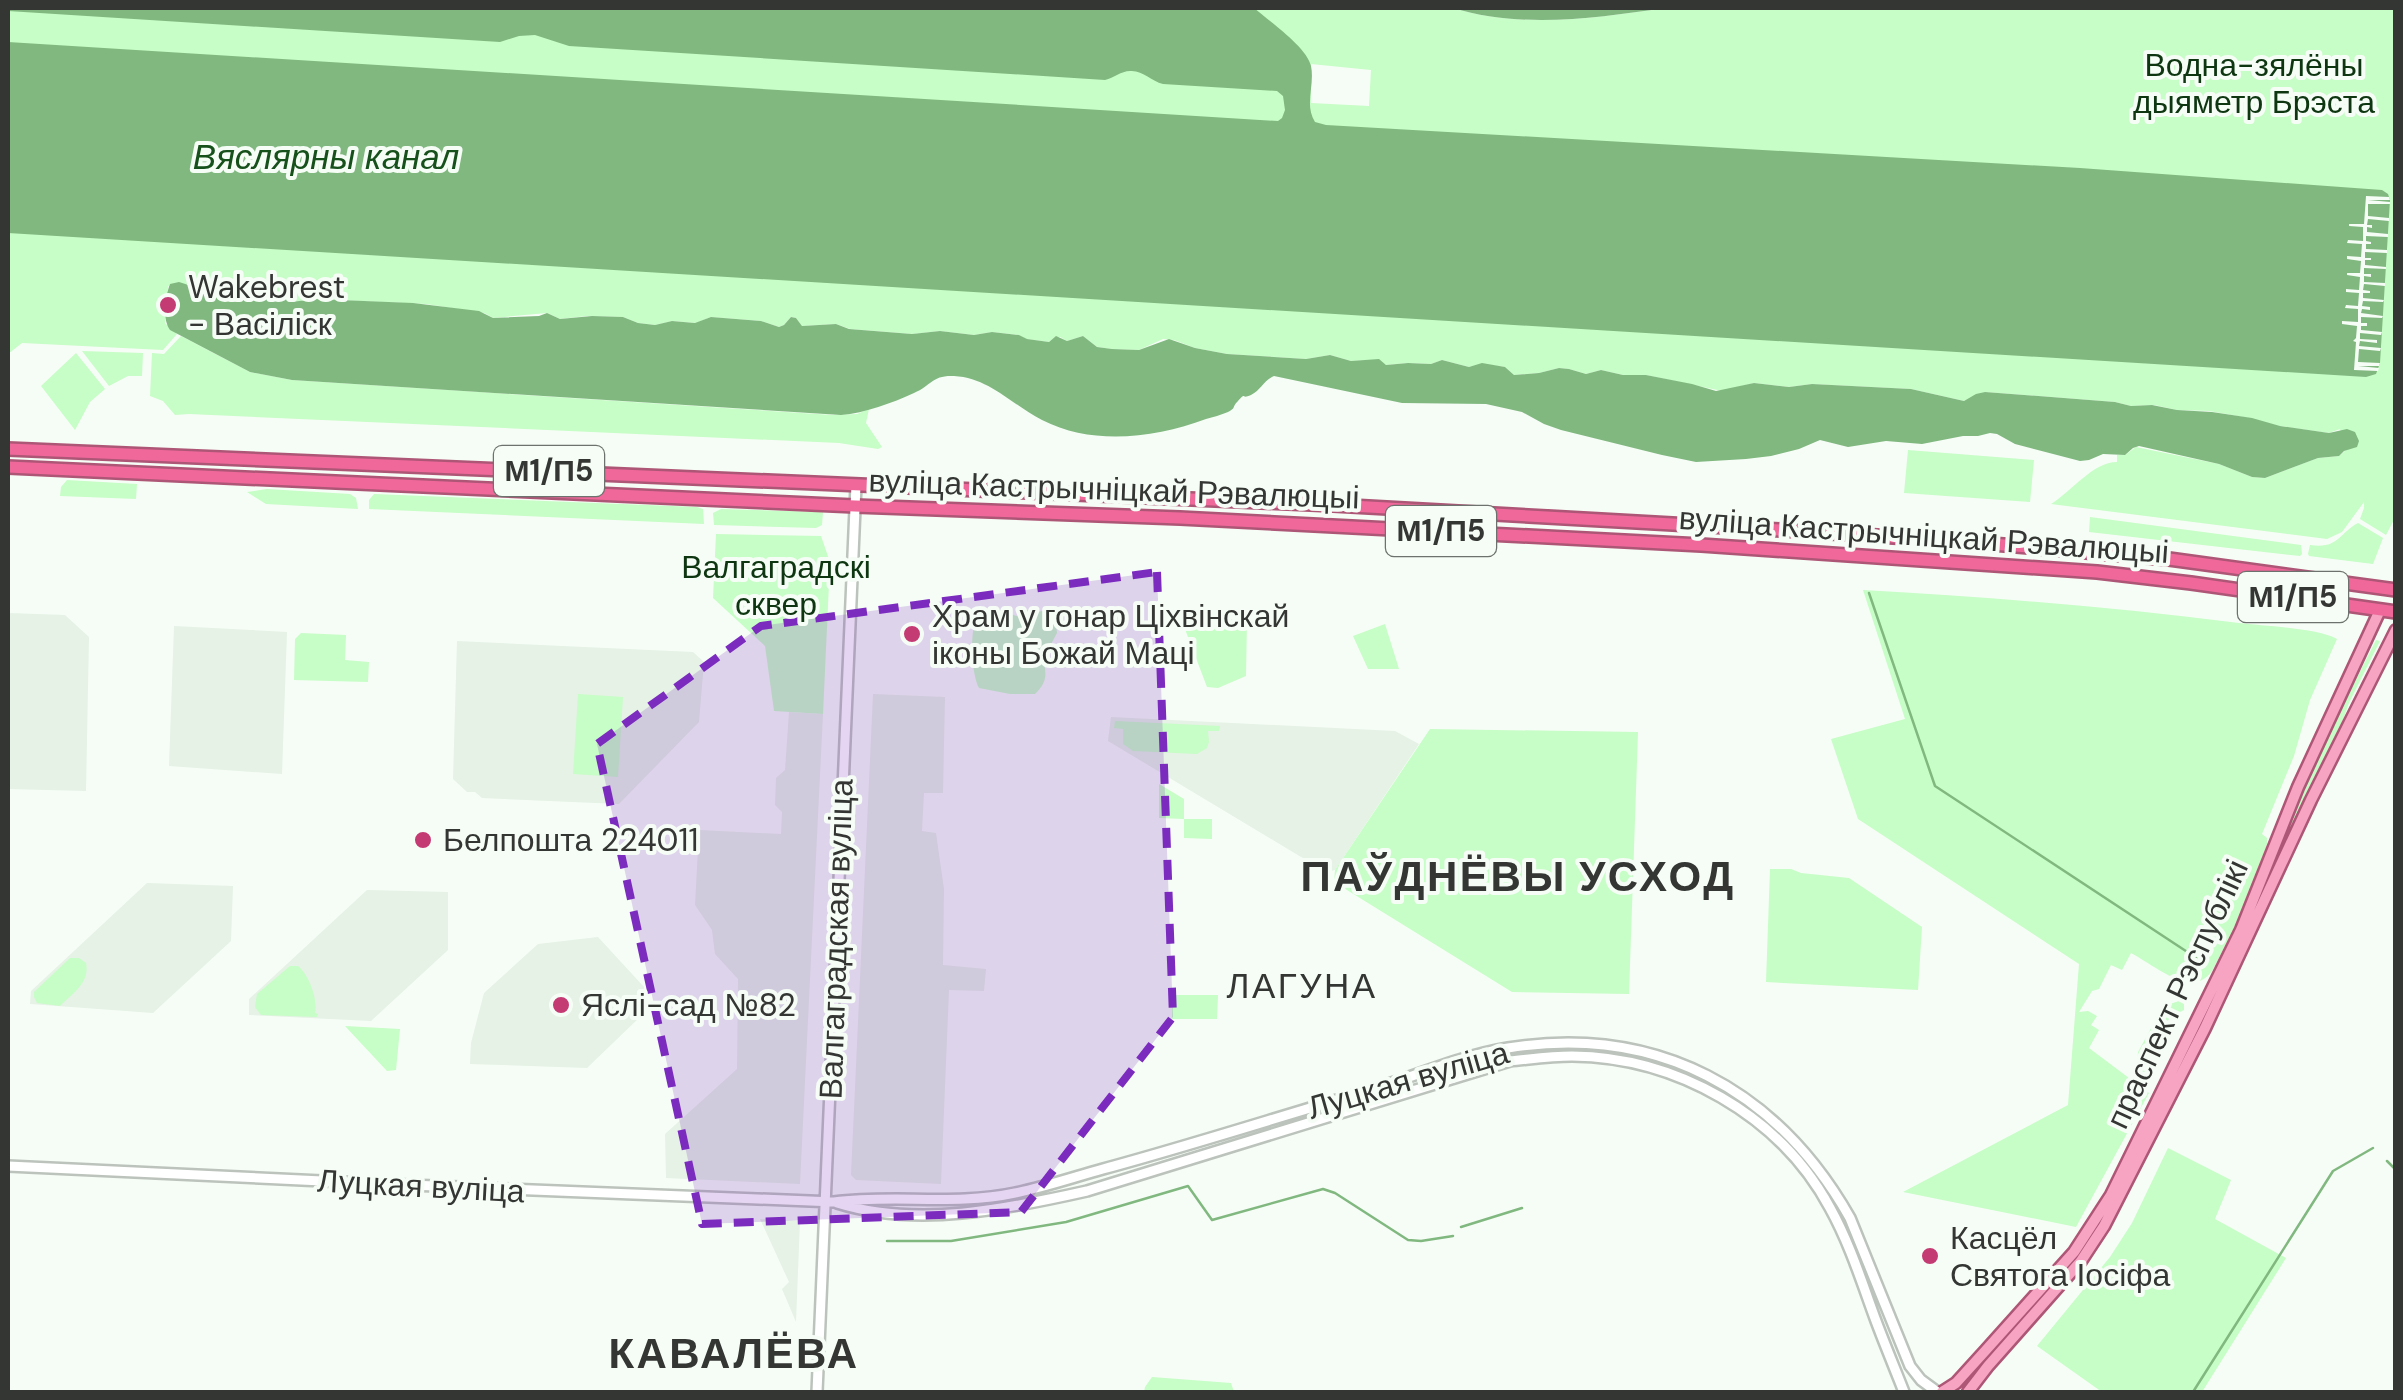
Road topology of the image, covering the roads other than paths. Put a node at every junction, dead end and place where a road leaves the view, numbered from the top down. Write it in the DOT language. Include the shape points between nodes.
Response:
graph roads {
  1 [pos="8,449"];
  2 [pos="124,454"];
  3 [pos="156,455"];
  4 [pos="8,467"];
  5 [pos="123,472"];
  6 [pos="155,473"];
  7 [pos="856,485"];
  8 [pos="1182,499"];
  9 [pos="1233,501"];
  10 [pos="855,506"];
  11 [pos="1180,518"];
  12 [pos="1232,521"];
  13 [pos="1799,531"];
  14 [pos="1839,534"];
  15 [pos="1798,551"];
  16 [pos="1838,553"];
  17 [pos="2394,586"];
  18 [pos="2380,610"];
  19 [pos="2396,612"];
  20 [pos="2396,630"];
  21 [pos="1428,1072"];
  22 [pos="1432,1087"];
  23 [pos="1130,1162"];
  24 [pos="8,1166"];
  25 [pos="1134,1176"];
  26 [pos="830,1202"];
  27 [pos="817,1392"];
  28 [pos="1904,1392"];
  29 [pos="1938,1392"];
  30 [pos="1968,1392"];
  1 -- 2 [label="highway, вуліца Кастрычніцкай Рэвалюцыі / М1/П5"];
  2 -- 3 [label="highway, вуліца Кастрычніцкай Рэвалюцыі / М1/П5"];
  2 -- 5 [label="highway"];
  3 -- 6 [label="highway"];
  3 -- 7 [label="highway, вуліца Кастрычніцкай Рэвалюцыі / М1/П5"];
  4 -- 5 [label="highway, вуліца Кастрычніцкай Рэвалюцыі / М1/П5"];
  5 -- 6 [label="highway, вуліца Кастрычніцкай Рэвалюцыі / М1/П5"];
  6 -- 10 [label="highway, вуліца Кастрычніцкай Рэвалюцыі / М1/П5"];
  7 -- 8 [label="highway, вуліца Кастрычніцкай Рэвалюцыі / М1/П5"];
  7 -- 10 [label="street, Валгаградская вуліца"];
  8 -- 9 [label="highway, вуліца Кастрычніцкай Рэвалюцыі / М1/П5"];
  8 -- 11 [label="highway"];
  9 -- 12 [label="highway"];
  9 -- 13 [label="highway, вуліца Кастрычніцкай Рэвалюцыі / М1/П5"];
  10 -- 11 [label="highway, вуліца Кастрычніцкай Рэвалюцыі / М1/П5"];
  10 -- 26 [label="street, Валгаградская вуліца"];
  11 -- 12 [label="highway, вуліца Кастрычніцкай Рэвалюцыі / М1/П5"];
  12 -- 15 [label="highway, вуліца Кастрычніцкай Рэвалюцыі / М1/П5"];
  13 -- 14 [label="highway, вуліца Кастрычніцкай Рэвалюцыі / М1/П5"];
  13 -- 15 [label="highway"];
  14 -- 16 [label="highway"];
  14 -- 17 [label="highway, вуліца Кастрычніцкай Рэвалюцыі / М1/П5" via="2152,558"];
  15 -- 16 [label="highway, вуліца Кастрычніцкай Рэвалюцыі / М1/П5"];
  16 -- 18 [label="highway, вуліца Кастрычніцкай Рэвалюцыі / М1/П5" via="2098,572"];
  17 -- 18 [label="highway, праспект Рэспублікі"];
  18 -- 19 [label="highway, вуліца Кастрычніцкай Рэвалюцыі / М1/П5"];
  18 -- 29 [label="main road, праспект Рэспублікі" via="2298,787 2242,930 2097,1219 1956,1383"];
  20 -- 30 [label="main road, праспект Рэспублікі" via="2104,1226"];
  21 -- 22 [label="street"];
  21 -- 23 [label="street, Луцкая вуліца"];
  21 -- 29 [label="street, Луцкая вуліца" via="1509,1048 1606,1046 1691,1067 1741,1094 1795,1140 1840,1201 1910,1366"];
  22 -- 25 [label="street, Луцкая вуліца"];
  22 -- 28 [label="street, Луцкая вуліца" via="1510,1062 1573,1056 1685,1078 1748,1114 1795,1158 1830,1207"];
  23 -- 25 [label="street"];
  23 -- 26 [label="street, Луцкая вуліца" via="980,1198"];
  24 -- 26 [label="street, Луцкая вуліца"];
  25 -- 26 [label="street, Луцкая вуліца" via="982,1212 863,1211"];
  26 -- 27 [label="street, Валгаградская вуліца"];
}
